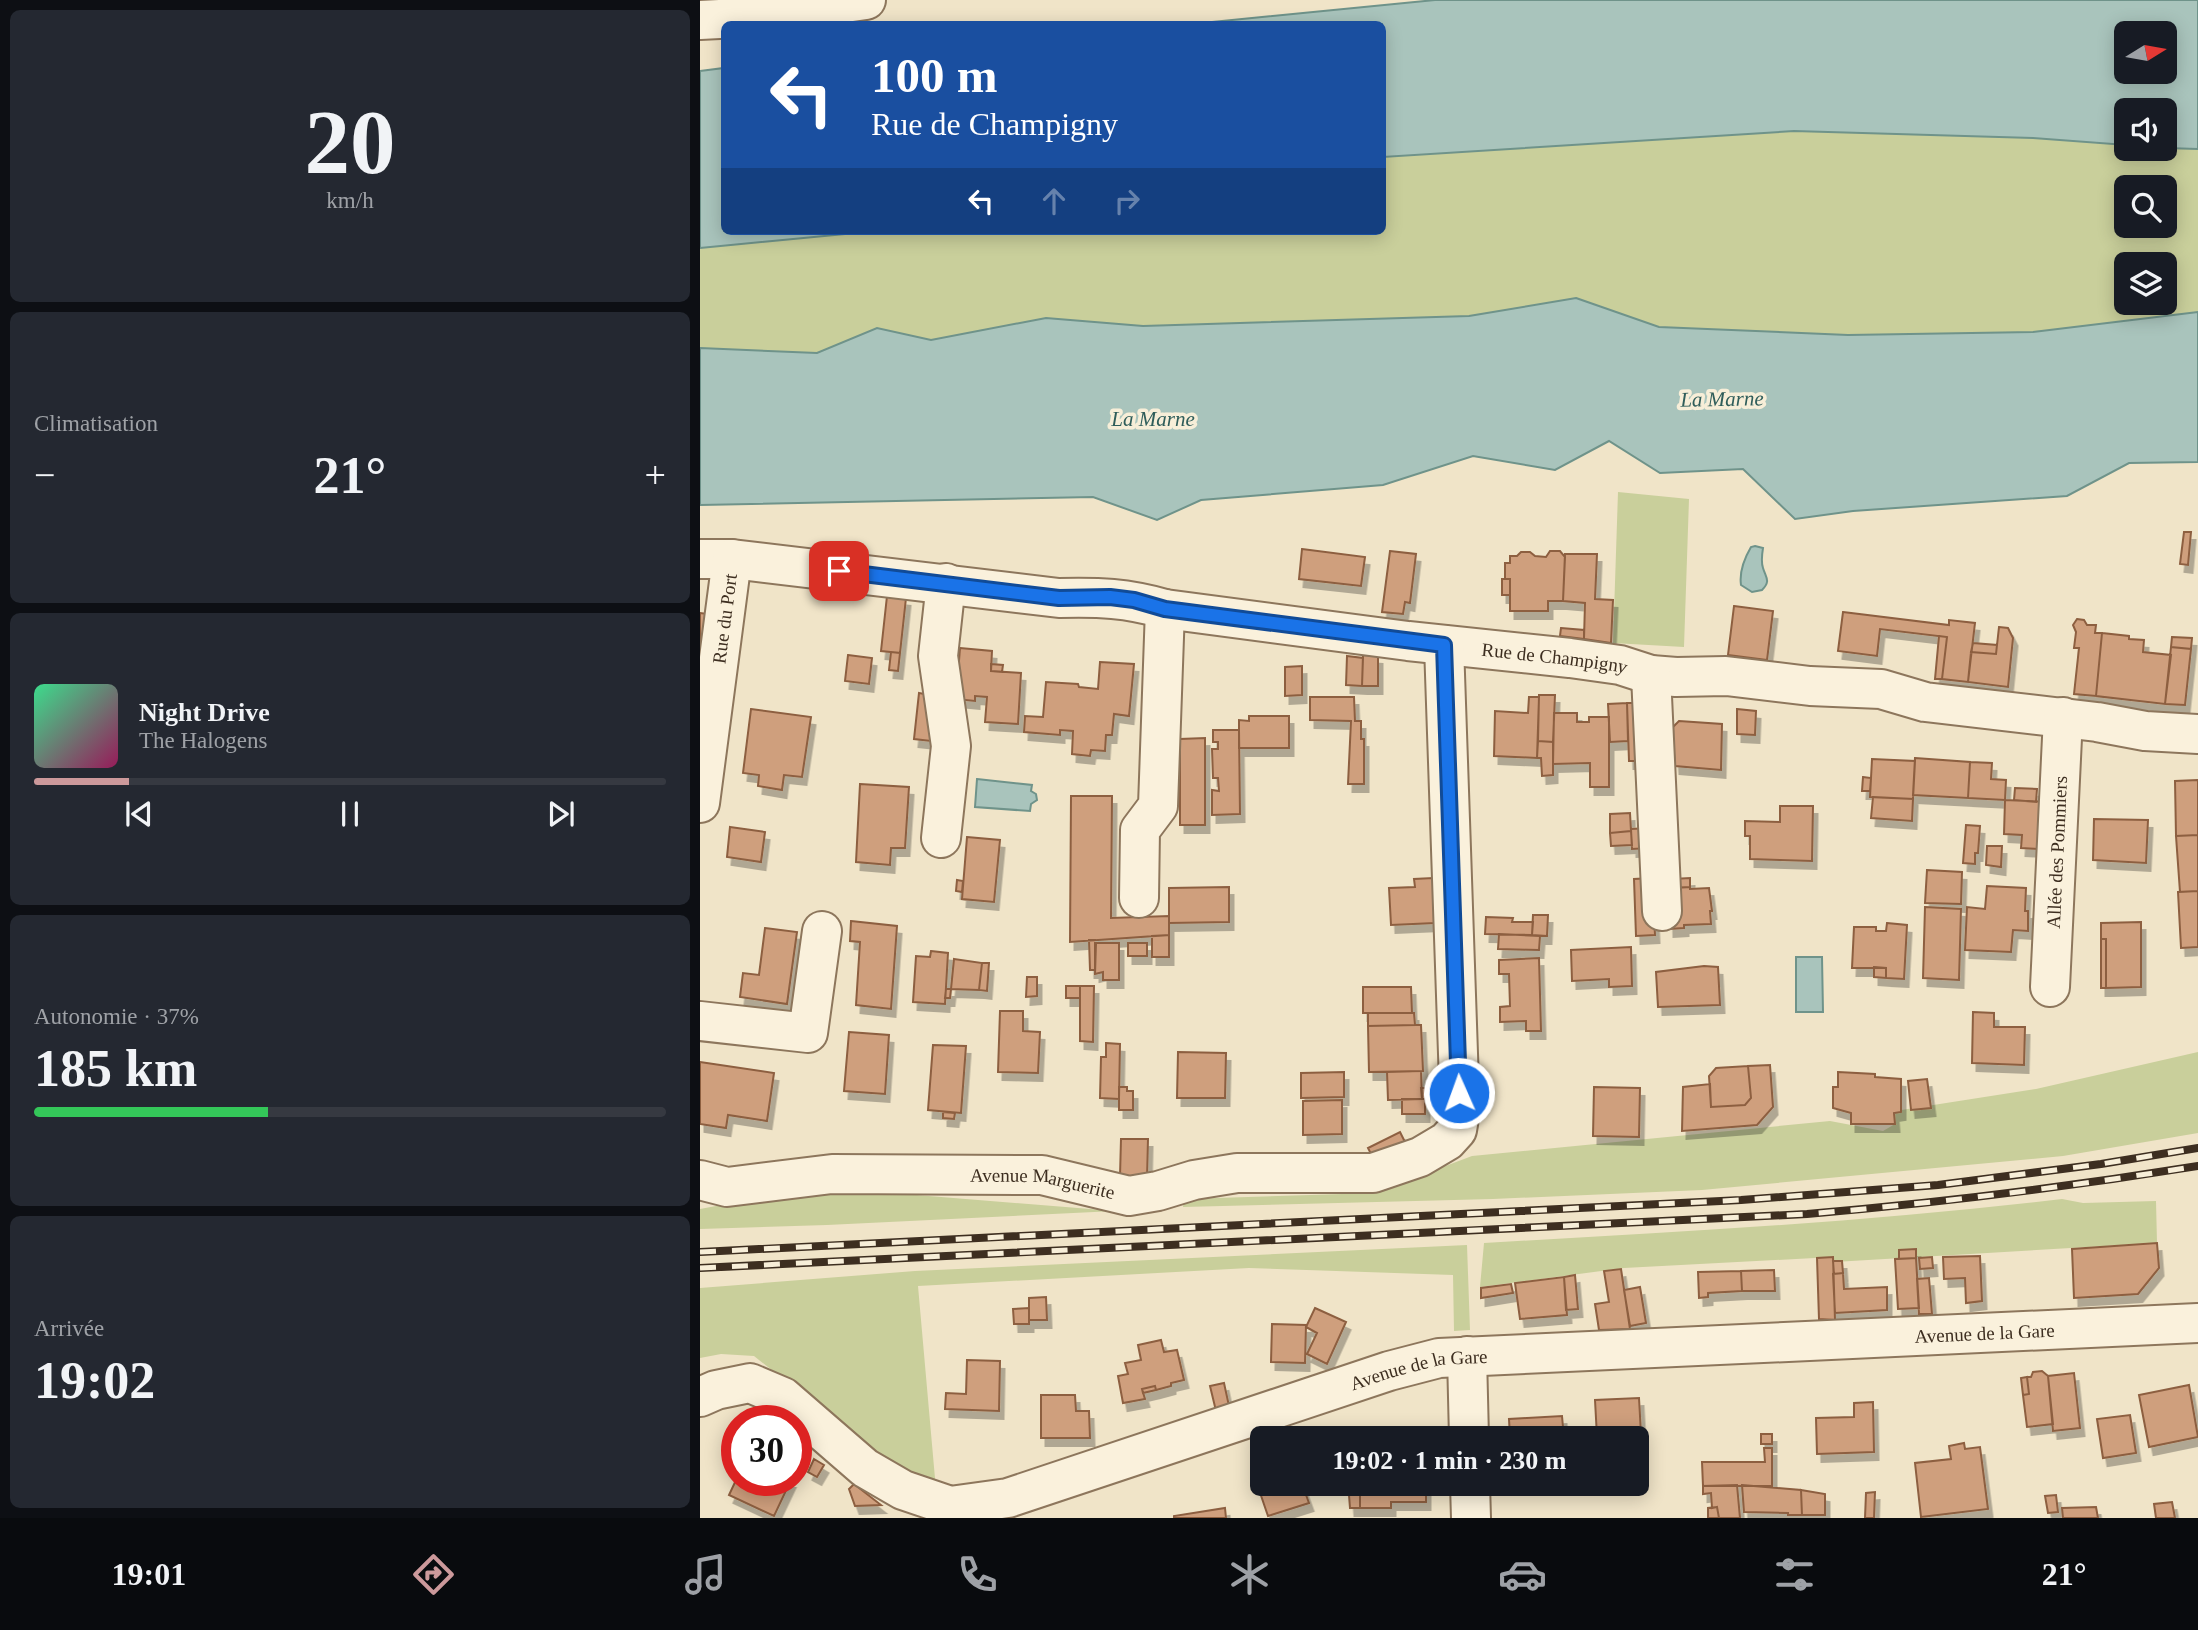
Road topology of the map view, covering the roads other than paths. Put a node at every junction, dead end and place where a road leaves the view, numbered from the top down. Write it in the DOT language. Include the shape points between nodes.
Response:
graph roads {
  1 [pos="866,0"];
  2 [pos="700,20"];
  3 [pos="716,559"];
  4 [pos="946,583"];
  5 [pos="1165,609"];
  6 [pos="1444,645"];
  7 [pos="1651,675"];
  8 [pos="2063,718"];
  9 [pos="2198,734"];
  10 [pos="700,803"];
  11 [pos="941,838"];
  12 [pos="1139,898"];
  13 [pos="1662,911"];
  14 [pos="822,931"];
  15 [pos="2047,987"];
  16 [pos="700,1021"];
  17 [pos="700,1180"];
  18 [pos="2198,1323"];
  19 [pos="1467,1356"];
  20 [pos="700,1397"];
  21 [pos="1469,1426"];
  22 [pos="1470,1496"];
  23 [pos="1471,1518"];
  1 -- 2 [label="street"];
  3 -- 4 [label="street, Rue de Champigny"];
  3 -- 10 [label="street, Rue du Port"];
  4 -- 5 [label="street, Rue de Champigny" via="1059,598 1110,597"];
  4 -- 11 [label="street" via="938,656 951,746"];
  5 -- 6 [label="street, Rue de Champigny"];
  5 -- 12 [label="street" via="1158,806 1140,830"];
  6 -- 7 [label="street, Rue de Champigny" via="1607,663"];
  6 -- 17 [label="street, Avenue Marguerite" via="1460,1112 1457,1130 1447,1141 1420,1157 1373,1173 1237,1173 1129,1196 1042,1175 832,1174 727,1187"];
  7 -- 8 [label="street, Rue de Champigny" via="1726,676 1881,689 1925,702"];
  7 -- 13 [label="street"];
  8 -- 9 [label="street, Rue de Champigny"];
  8 -- 15 [label="street, Allée des Pommiers"];
  14 -- 16 [label="street" via="808,1033"];
  18 -- 19 [label="street, Avenue de la Gare"];
  19 -- 20 [label="street, Avenue de la Gare" via="1390,1371 1008,1498 950,1506 902,1490 865,1468 783,1397 750,1383"];
  19 -- 21 [label="street"];
  22 -- 23 [label="street"];
}
